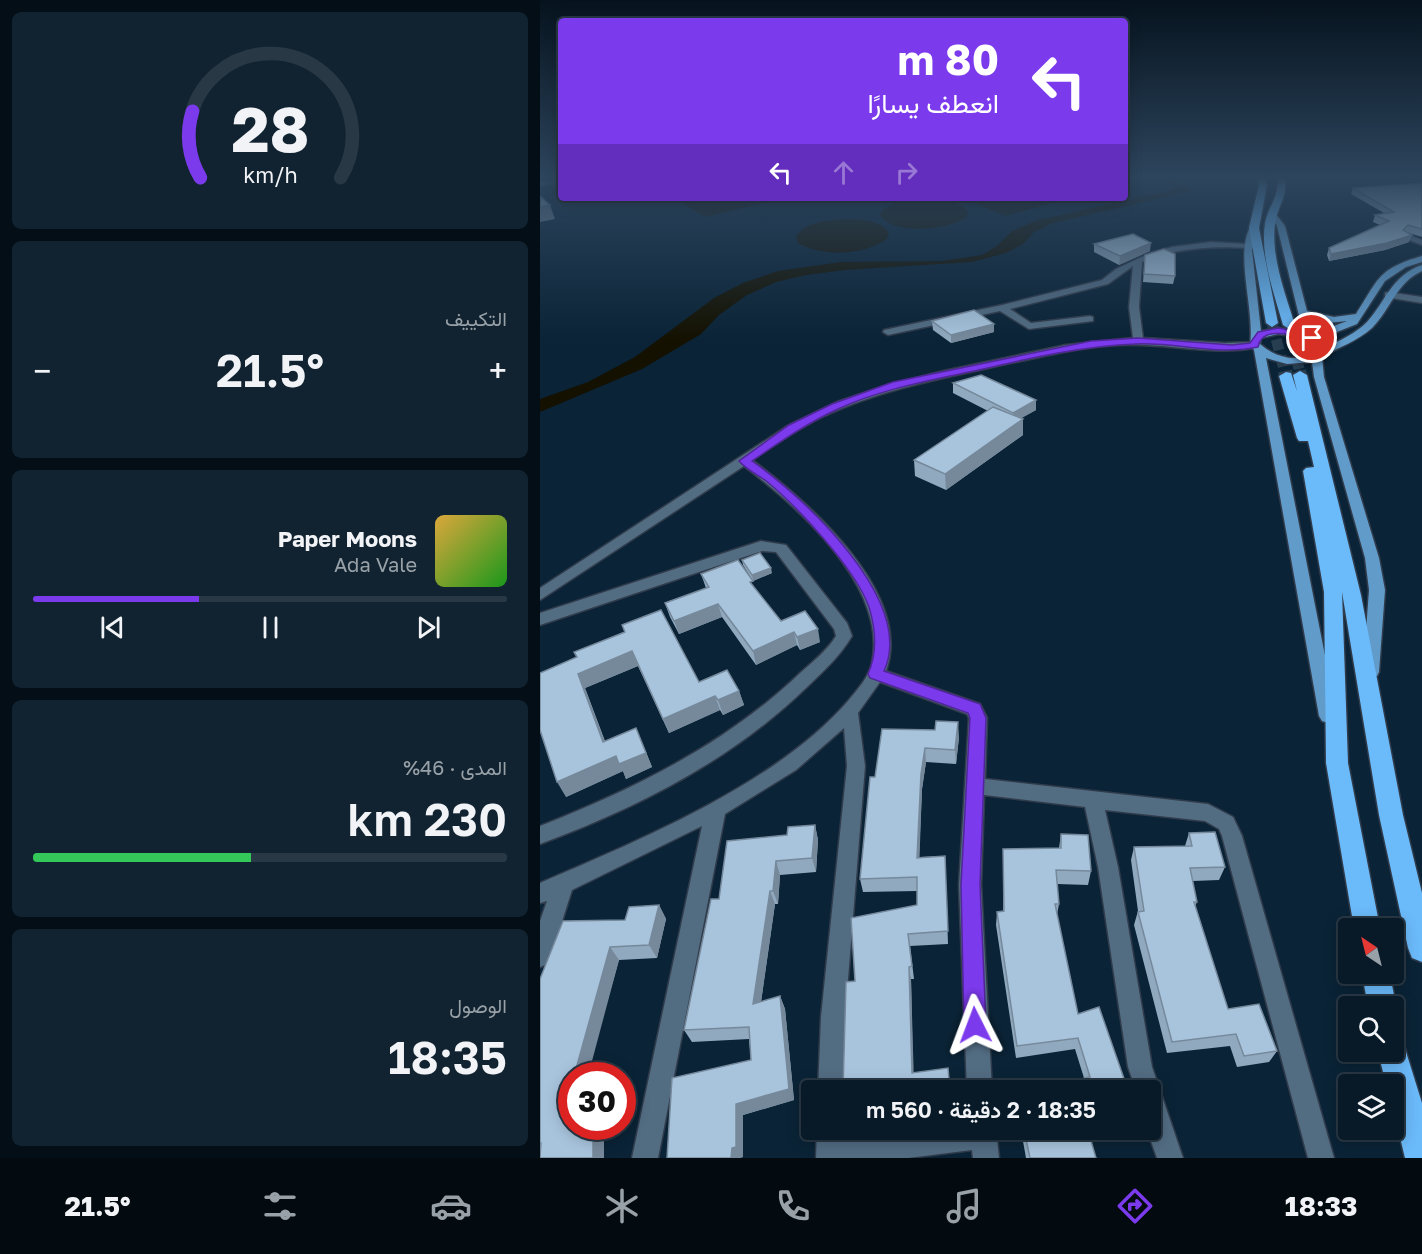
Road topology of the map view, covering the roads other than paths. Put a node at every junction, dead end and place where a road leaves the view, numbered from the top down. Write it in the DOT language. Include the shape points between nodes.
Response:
graph roads {
  1 [pos="1251,232"];
  2 [pos="1255,232"];
  3 [pos="1270,232"];
  4 [pos="1282,232"];
  5 [pos="1407,236"];
  6 [pos="1422,243"];
  7 [pos="1248,246"];
  8 [pos="1422,259"];
  9 [pos="1138,261"];
  10 [pos="1422,268"];
  11 [pos="1388,296"];
  12 [pos="1422,300"];
  13 [pos="1002,308"];
  14 [pos="1363,311"];
  15 [pos="1302,312"];
  16 [pos="1090,319"];
  17 [pos="1272,324"];
  18 [pos="1289,326"];
  19 [pos="888,332"];
  20 [pos="1310,338"];
  21 [pos="1138,341"];
  22 [pos="1257,344"];
  23 [pos="1319,355"];
  24 [pos="745,461"];
  25 [pos="540,595"];
  26 [pos="540,619"];
  27 [pos="875,674"];
  28 [pos="1369,696"];
  29 [pos="849,711"];
  30 [pos="1337,763"];
  31 [pos="975,786"];
  32 [pos="1093,800"];
  33 [pos="717,808"];
  34 [pos="540,835"];
  35 [pos="564,883"];
  36 [pos="540,893"];
  37 [pos="1365,918"];
  38 [pos="1422,948"];
  39 [pos="540,956"];
  40 [pos="1396,1062"];
  41 [pos="831,1080"];
  42 [pos="979,1080"];
  43 [pos="1145,1080"];
  44 [pos="1161,1131"];
  45 [pos="984,1141"];
  46 [pos="829,1148"];
  47 [pos="645,1158"];
  48 [pos="1170,1158"];
  49 [pos="1321,1158"];
  50 [pos="1421,1158"];
  1 -- 7 [label="main road"];
  2 -- 17 [label="highway"];
  3 -- 18 [label="highway" via="1274,271"];
  4 -- 15 [label="main road"];
  5 -- 6 [label="street"];
  7 -- 9 [label="street" via="1203,244"];
  7 -- 22 [label="main road"];
  8 -- 14 [label="main road" via="1381,279"];
  9 -- 13 [label="street" via="1105,282"];
  9 -- 21 [label="street" via="1134,308"];
  10 -- 11 [label="main road" via="1400,280"];
  11 -- 12 [label="street"];
  11 -- 23 [label="main road" via="1370,324"];
  13 -- 16 [label="street" via="1029,326"];
  13 -- 19 [label="street"];
  14 -- 15 [label="main road" via="1336,320"];
  14 -- 20 [label="main road" via="1349,325"];
  15 -- 20 [label="main road"];
  20 -- 22 [label="main road" via="1278,331 1261,334"];
  20 -- 23 [label="main road" via="1322,348"];
  21 -- 22 [label="street" via="1232,348"];
  21 -- 24 [label="street" via="1091,344 893,386 810,418"];
  22 -- 23 [label="main road" via="1288,360"];
  22 -- 30 [label="main road"];
  23 -- 28 [label="main road" via="1319,377 1372,558 1377,590"];
  24 -- 25 [label="street"];
  24 -- 27 [label="street" via="802,509 861,579 875,606 884,641"];
  26 -- 34 [label="street" via="761,546 772,546 781,548 844,636 837,648 774,708 719,749 596,814"];
  27 -- 29 [label="street" via="869,688"];
  27 -- 31 [label="street" via="974,709 978,718"];
  28 -- 30 [label="highway" via="1352,595 1293,376 1333,592"];
  28 -- 38 [label="highway"];
  29 -- 33 [label="street" via="796,761"];
  29 -- 41 [label="street" via="856,766 833,1017"];
  30 -- 37 [label="highway"];
  31 -- 32 [label="street"];
  31 -- 42 [label="street" via="970,885"];
  32 -- 43 [label="street"];
  32 -- 49 [label="street" via="1208,813 1226,823"];
  33 -- 35 [label="street"];
  33 -- 47 [label="street"];
  35 -- 36 [label="street"];
  35 -- 39 [label="street"];
  40 -- 50 [label="highway"];
  44 -- 48 [label="street"];
  45 -- 46 [label="street"];
}
